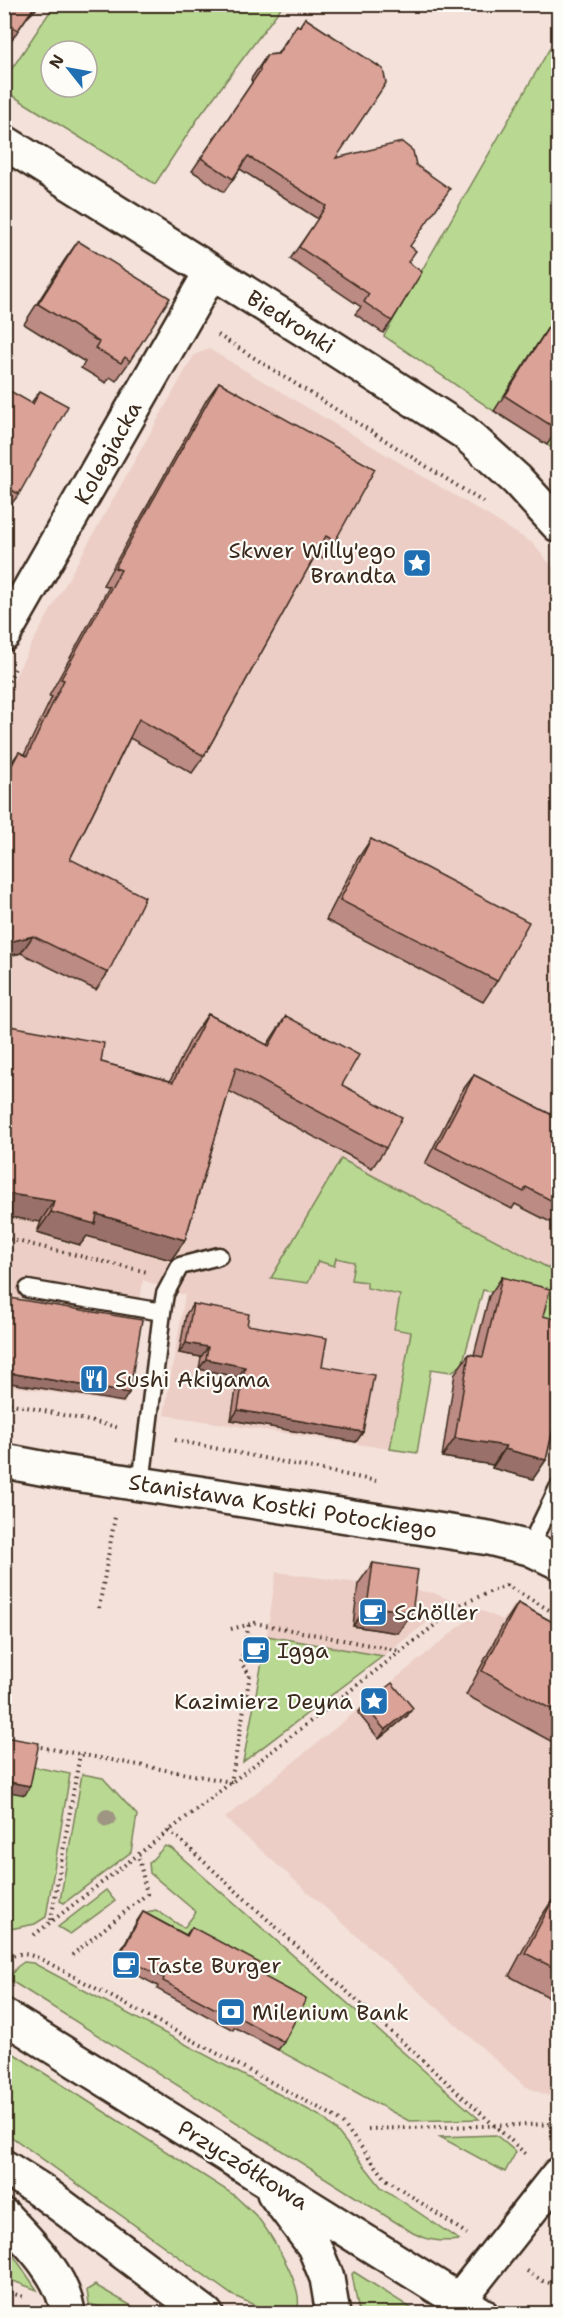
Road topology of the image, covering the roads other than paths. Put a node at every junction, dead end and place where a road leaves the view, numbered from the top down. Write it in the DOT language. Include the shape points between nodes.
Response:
graph roads {
  1 [pos="4,142"];
  2 [pos="211,272"];
  3 [pos="558,525"];
  4 [pos="9,635"];
  5 [pos="219,1256"];
  6 [pos="28,1290"];
  7 [pos="162,1312"];
  8 [pos="4,1461"];
  9 [pos="141,1484"];
  10 [pos="558,1488"];
  11 [pos="529,1548"];
  12 [pos="558,1562"];
  13 [pos="4,2016"];
  14 [pos="4,2168"];
  15 [pos="558,2175"];
  16 [pos="262,2177"];
  17 [pos="4,2216"];
  18 [pos="463,2309"];
  19 [pos="68,2313"];
  20 [pos="206,2313"];
  21 [pos="333,2313"];
  1 -- 2 [label="street, Biedronki"];
  2 -- 3 [label="street, Biedronki" via="464,432 518,480"];
  2 -- 4 [label="street, Kolegiacka"];
  5 -- 7 [label="lane" via="180,1266 165,1294"];
  6 -- 7 [label="lane"];
  7 -- 9 [label="lane"];
  8 -- 9 [label="street, Stanisława Kostki Potockiego"];
  9 -- 11 [label="street, Stanisława Kostki Potockiego" via="489,1538"];
  10 -- 11 [label="lane"];
  11 -- 12 [label="street, Stanisława Kostki Potockiego"];
  13 -- 16 [label="street, Przyczółkowa"];
  14 -- 20 [label="street" via="39,2189"];
  15 -- 18 [label="street"];
  16 -- 18 [label="street, Przyczółkowa"];
  16 -- 21 [label="street" via="314,2246 327,2278"];
  17 -- 19 [label="street" via="59,2284"];
}
